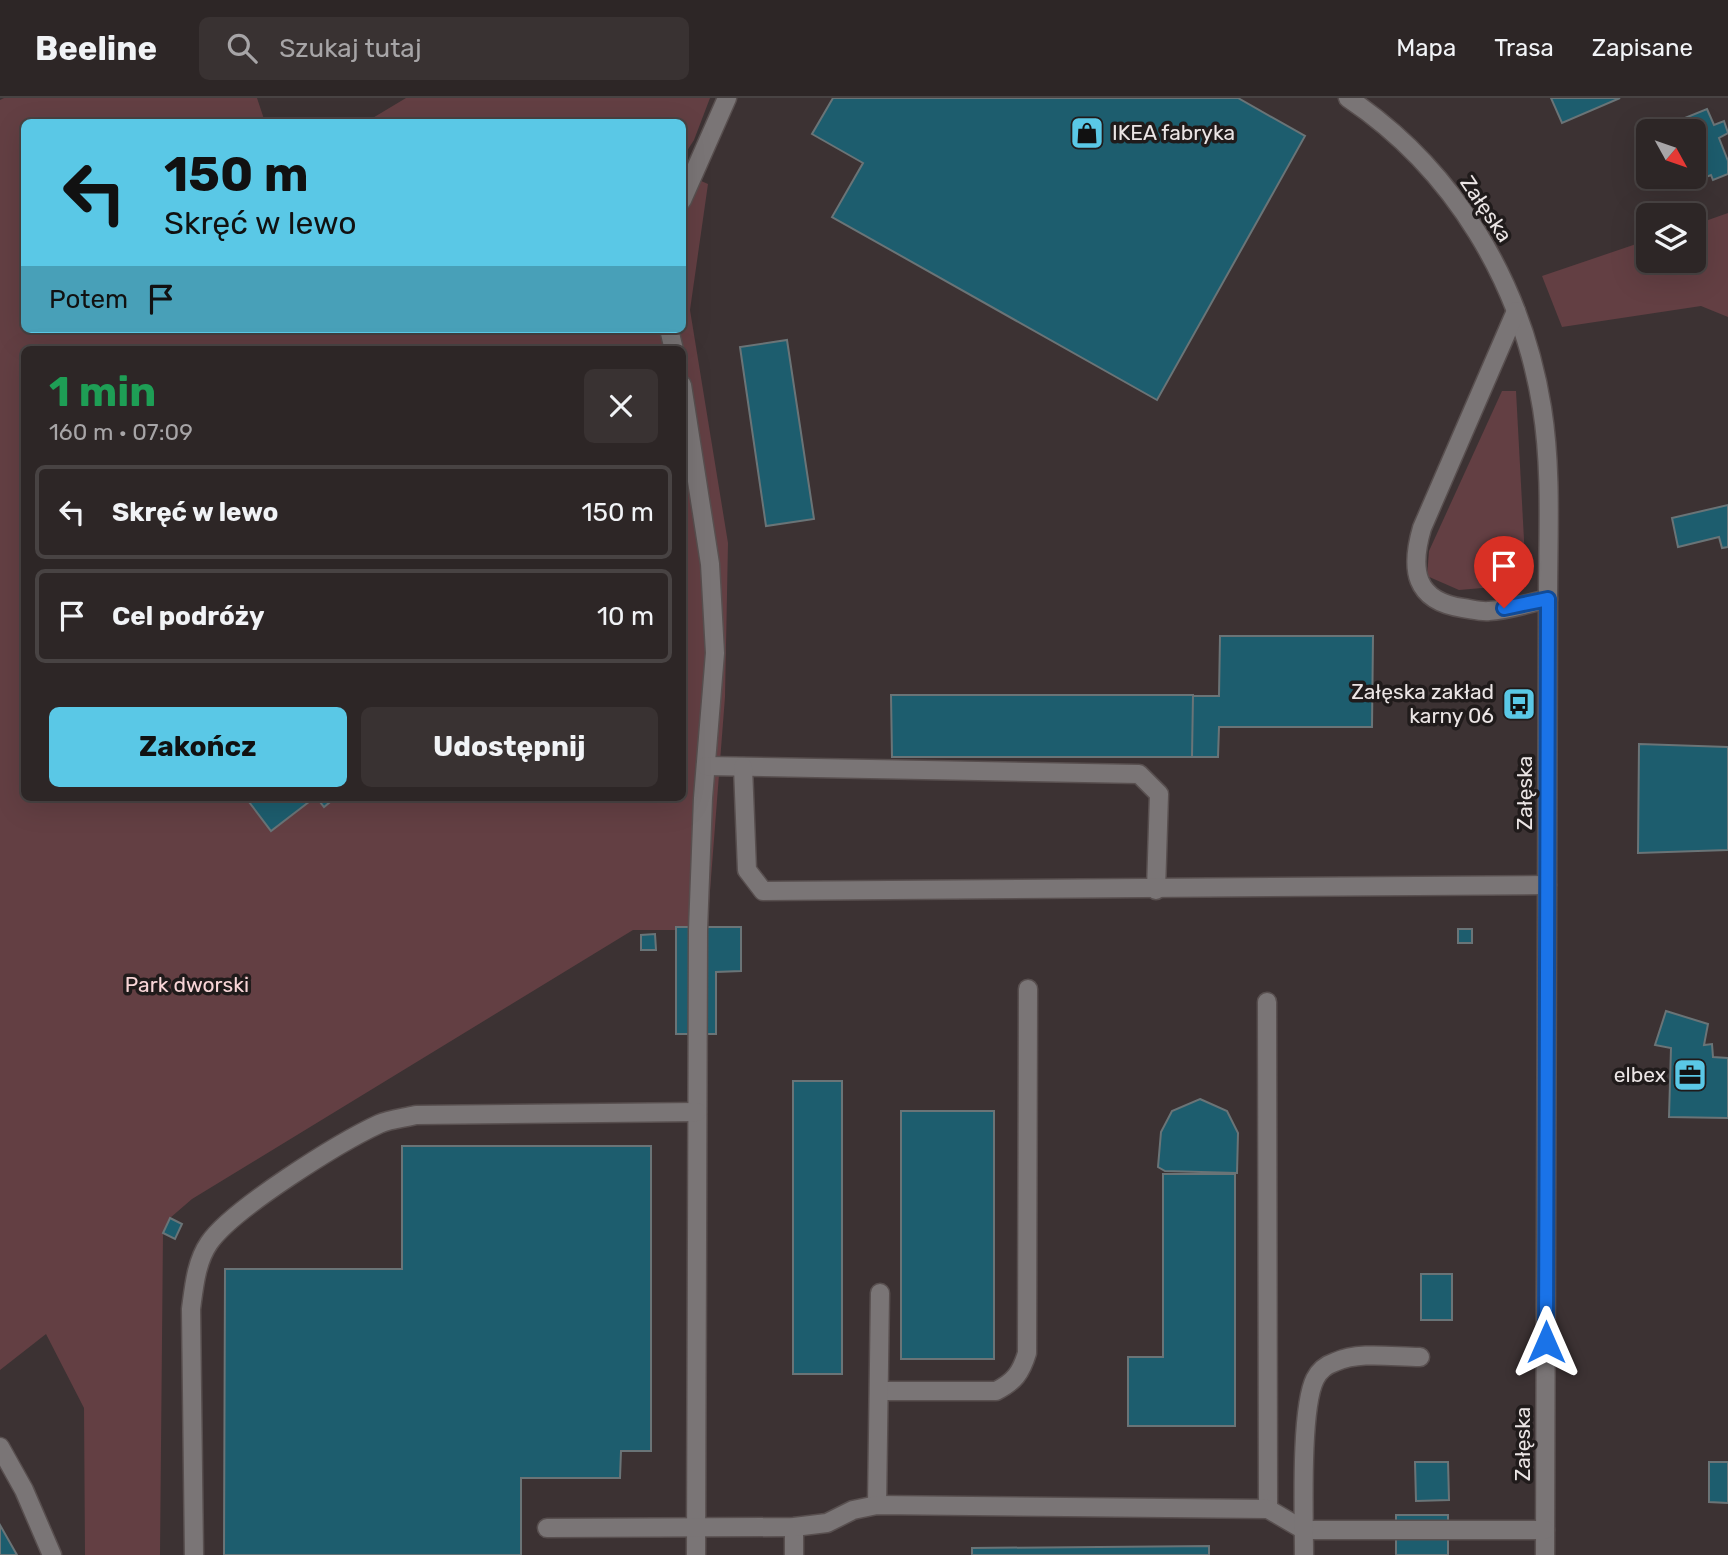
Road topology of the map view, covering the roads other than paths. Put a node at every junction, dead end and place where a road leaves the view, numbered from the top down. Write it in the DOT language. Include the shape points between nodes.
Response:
graph roads {
  1 [pos="727,98"];
  2 [pos="1348,98"];
  3 [pos="686,191"];
  4 [pos="1517,311"];
  5 [pos="686,414"];
  6 [pos="1548,599"];
  7 [pos="706,766"];
  8 [pos="743,767"];
  9 [pos="1547,885"];
  10 [pos="1156,890"];
  11 [pos="1028,989"];
  12 [pos="1267,1002"];
  13 [pos="697,1112"];
  14 [pos="880,1293"];
  15 [pos="1420,1357"];
  16 [pos="881,1391"];
  17 [pos="0,1447"];
  18 [pos="877,1505"];
  19 [pos="1268,1509"];
  20 [pos="794,1527"];
  21 [pos="547,1528"];
  22 [pos="696,1528"];
  23 [pos="1304,1530"];
  24 [pos="1545,1530"];
  25 [pos="52,1555"];
  26 [pos="194,1555"];
  27 [pos="696,1555"];
  28 [pos="794,1555"];
  29 [pos="1304,1555"];
  30 [pos="1545,1555"];
  1 -- 3 [label="street"];
  2 -- 4 [label="street, Załęska" via="1397,138 1453,196 1497,267"];
  4 -- 6 [label="street, Załęska" via="1542,410"];
  4 -- 6 [label="street" via="1422,528 1415,567 1426,591 1441,605 1488,612"];
  5 -- 7 [label="street" via="714,608"];
  6 -- 9 [label="street, Załęska"];
  7 -- 8 [label="street"];
  7 -- 13 [label="street" via="698,930"];
  8 -- 10 [label="street" via="1139,774 1159,794"];
  8 -- 10 [label="street" via="747,870 763,891"];
  9 -- 10 [label="street"];
  9 -- 24 [label="street, Załęska"];
  11 -- 16 [label="street" via="1027,1353 1022,1370 996,1391"];
  12 -- 19 [label="street"];
  13 -- 22 [label="street"];
  13 -- 26 [label="street" via="416,1115 382,1123 336,1146 224,1224 207,1244 191,1309"];
  14 -- 16 [label="street"];
  15 -- 23 [label="street" via="1351,1357 1322,1368 1310,1399"];
  16 -- 18 [label="street"];
  17 -- 25 [label="street"];
  18 -- 19 [label="street"];
  18 -- 20 [label="street" via="827,1523"];
  19 -- 23 [label="street"];
  20 -- 22 [label="street"];
  20 -- 28 [label="street"];
  21 -- 22 [label="street"];
  22 -- 27 [label="street"];
  23 -- 24 [label="street"];
  23 -- 29 [label="street"];
  24 -- 30 [label="street, Załęska"];
}
